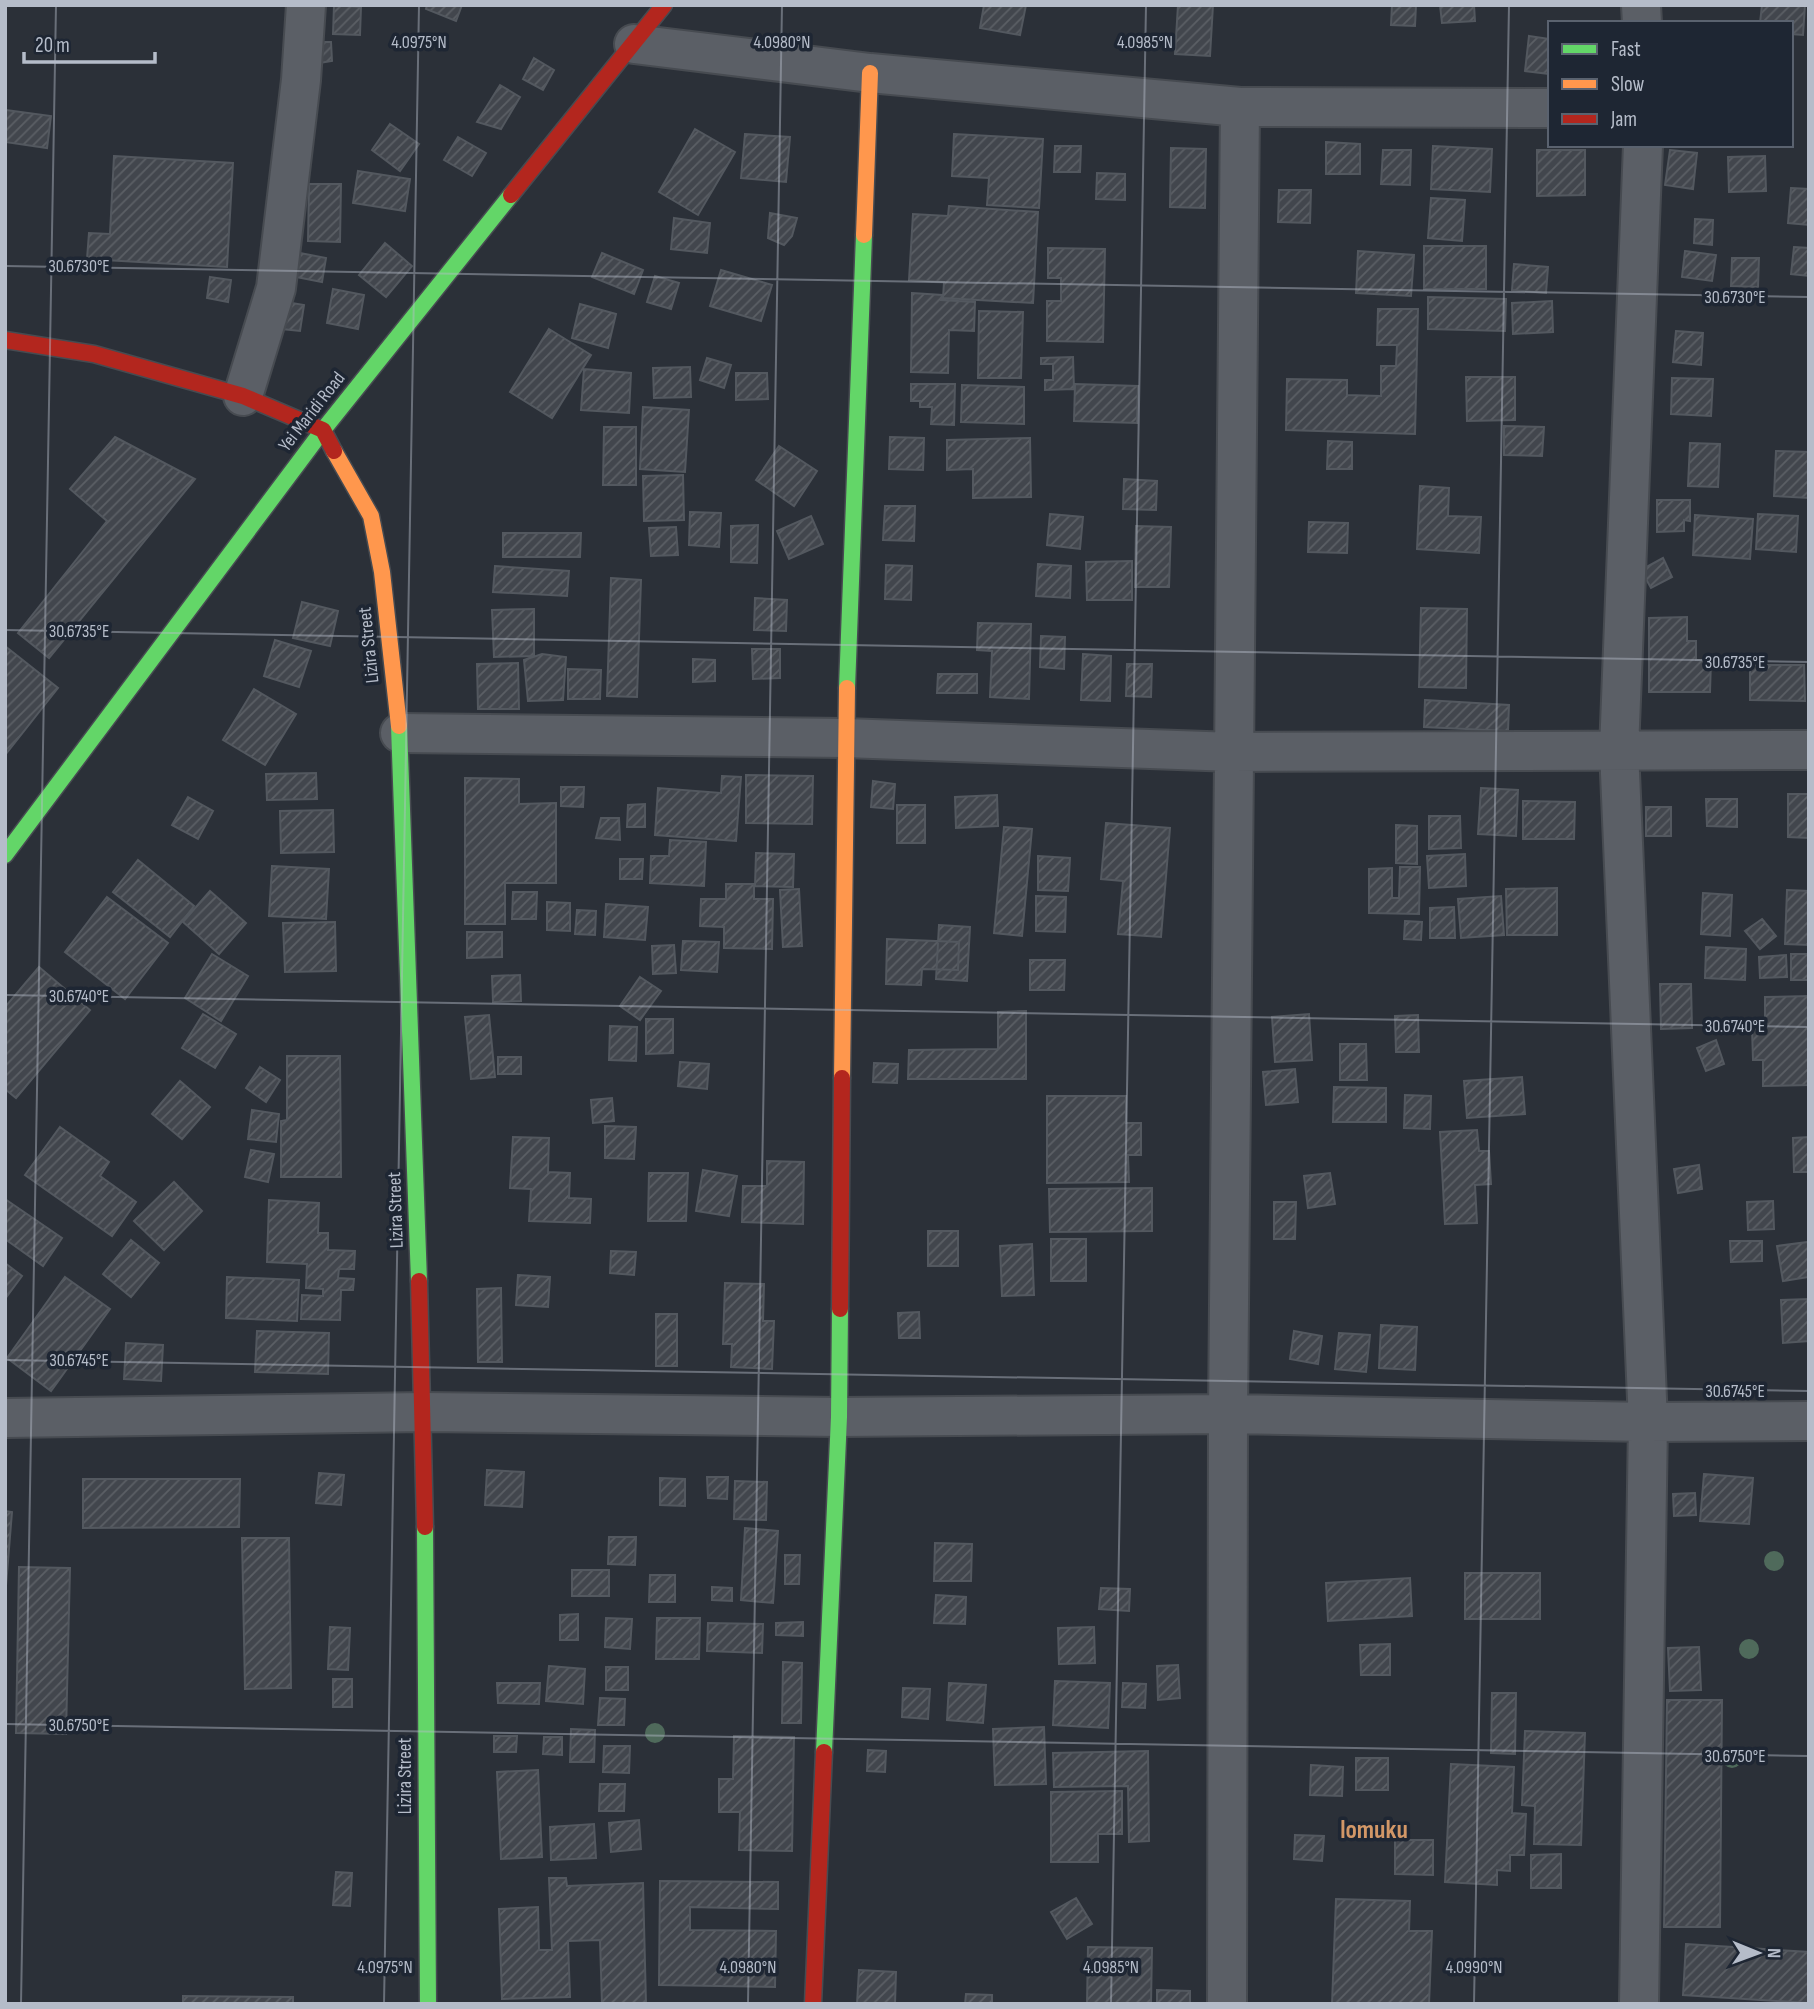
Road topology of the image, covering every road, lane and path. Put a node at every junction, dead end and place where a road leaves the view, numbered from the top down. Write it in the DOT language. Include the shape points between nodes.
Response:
graph roads {
  1 [pos="306,5"];
  2 [pos="664,5"];
  3 [pos="634,44"];
  4 [pos="870,73"];
  5 [pos="1240,107"];
  6 [pos="1548,108"];
  7 [pos="1643,147"];
  8 [pos="5,340"];
  9 [pos="243,396"];
  10 [pos="323,430"];
  11 [pos="400,733"];
  12 [pos="845,738"];
  13 [pos="1619,750"];
  14 [pos="1809,750"];
  15 [pos="1234,752"];
  16 [pos="5,855"];
  17 [pos="424,1412"];
  18 [pos="1228,1414"];
  19 [pos="839,1417"];
  20 [pos="5,1418"];
  21 [pos="1809,1420"];
  22 [pos="1648,1422"];
  23 [pos="428,2004"];
  24 [pos="813,2004"];
  25 [pos="1227,2004"];
  26 [pos="1639,2004"];
  1 -- 9 [label="street" via="276,288"];
  2 -- 3 [label="street, Yei Maridi Road"];
  3 -- 4 [label="street"];
  3 -- 10 [label="street, Yei Maridi Road"];
  4 -- 5 [label="street"];
  4 -- 12 [label="street"];
  5 -- 6 [label="street"];
  5 -- 15 [label="street"];
  7 -- 13 [label="street"];
  8 -- 9 [label="street" via="94,354"];
  9 -- 10 [label="street"];
  10 -- 11 [label="street, Lizira Street" via="371,516 383,572"];
  10 -- 16 [label="street, Yei Maridi Road"];
  11 -- 12 [label="street"];
  11 -- 17 [label="street, Lizira Street"];
  12 -- 15 [label="street"];
  12 -- 19 [label="street"];
  13 -- 14 [label="street"];
  13 -- 15 [label="street"];
  13 -- 22 [label="street"];
  15 -- 18 [label="street"];
  17 -- 19 [label="street"];
  17 -- 20 [label="street"];
  17 -- 23 [label="street, Lizira Street"];
  18 -- 19 [label="street"];
  18 -- 22 [label="street"];
  18 -- 25 [label="street"];
  19 -- 24 [label="street"];
  21 -- 22 [label="street"];
  22 -- 26 [label="street"];
}
